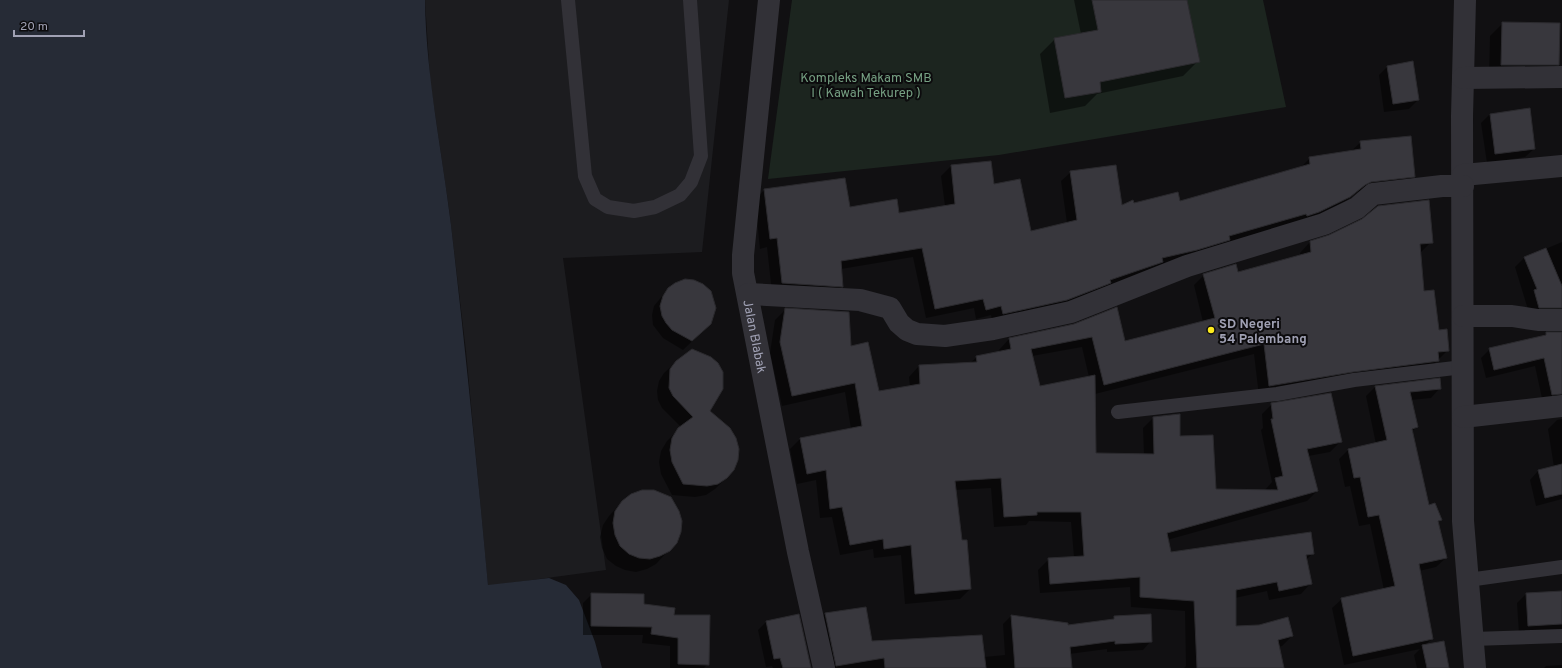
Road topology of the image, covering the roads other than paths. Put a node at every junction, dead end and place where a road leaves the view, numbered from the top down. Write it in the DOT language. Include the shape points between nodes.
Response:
graph roads {
  1 [pos="568,0"];
  2 [pos="690,0"];
  3 [pos="769,0"];
  4 [pos="1465,0"];
  5 [pos="1562,77"];
  6 [pos="1463,78"];
  7 [pos="1562,166"];
  8 [pos="1463,180"];
  9 [pos="748,294"];
  10 [pos="1463,316"];
  11 [pos="1562,320"];
  12 [pos="1463,367"];
  13 [pos="1562,406"];
  14 [pos="1118,412"];
  15 [pos="1463,417"];
  16 [pos="1562,567"];
  17 [pos="1468,575"];
  18 [pos="1562,636"];
  19 [pos="1473,639"];
  20 [pos="824,668"];
  21 [pos="1475,668"];
  1 -- 2 [label="lane" via="586,176 595,199 608,207 634,211 655,207 680,195 691,182 701,156"];
  3 -- 9 [label="street, Jalan Blabak" via="743,255 743,272"];
  4 -- 6 [label="street"];
  5 -- 6 [label="street"];
  6 -- 8 [label="street"];
  7 -- 8 [label="street"];
  8 -- 9 [label="street" via="1442,186 1373,194 1357,208 1324,224 1187,266 1071,312 994,329 929,336 907,330 899,323 890,308 860,300"];
  8 -- 10 [label="street"];
  9 -- 20 [label="street, Jalan Blabak" via="798,552"];
  10 -- 11 [label="street"];
  10 -- 12 [label="street"];
  12 -- 14 [label="lane" via="1354,380 1277,394"];
  12 -- 15 [label="street"];
  13 -- 15 [label="street"];
  15 -- 17 [label="street" via="1463,521"];
  16 -- 17 [label="lane"];
  17 -- 19 [label="street"];
  18 -- 19 [label="lane"];
  19 -- 21 [label="street"];
}
